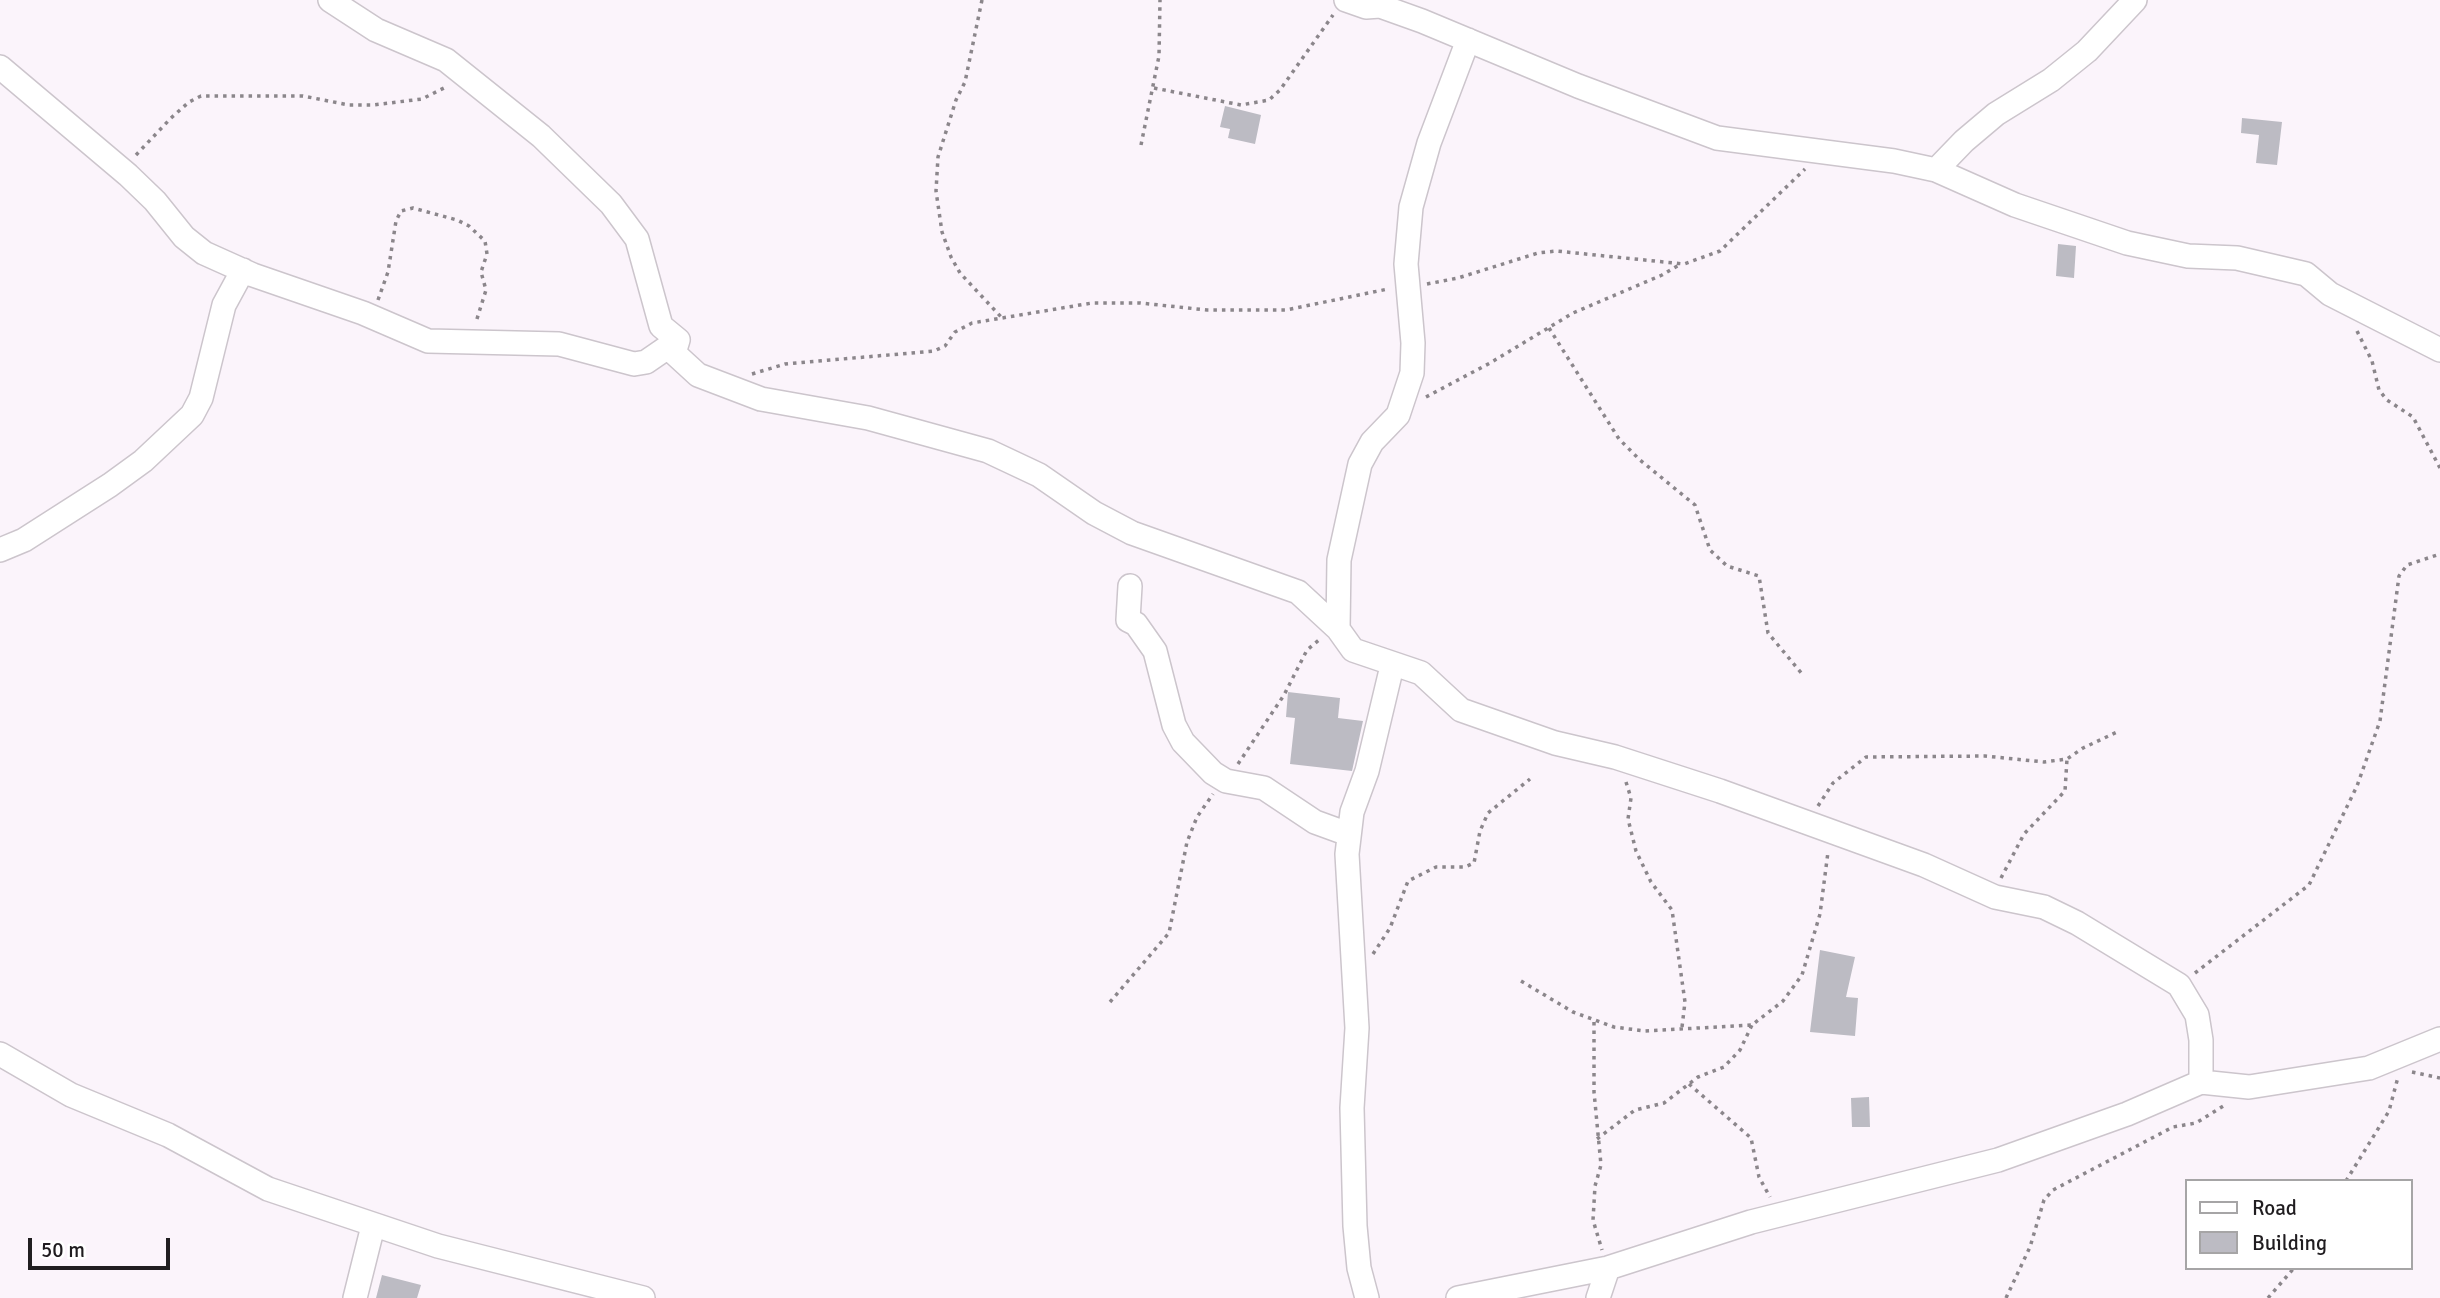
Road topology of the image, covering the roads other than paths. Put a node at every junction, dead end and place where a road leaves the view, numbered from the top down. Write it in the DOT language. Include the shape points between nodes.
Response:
graph roads {
  1 [pos="330,0"];
  2 [pos="1346,0"];
  3 [pos="2135,0"];
  4 [pos="1378,3"];
  5 [pos="1468,40"];
  6 [pos="0,67"];
  7 [pos="1936,170"];
  8 [pos="243,270"];
  9 [pos="678,340"];
  10 [pos="2440,350"];
  11 [pos="0,550"];
  12 [pos="1130,586"];
  13 [pos="1338,629"];
  14 [pos="1392,666"];
  15 [pos="1348,834"];
  16 [pos="2440,1039"];
  17 [pos="0,1054"];
  18 [pos="2202,1082"];
  19 [pos="373,1226"];
  20 [pos="1608,1268"];
  21 [pos="355,1298"];
  22 [pos="643,1298"];
  23 [pos="1367,1298"];
  24 [pos="1458,1298"];
  25 [pos="1598,1298"];
  1 -- 9 [label="street" via="376,30 446,60 541,136 626,219 637,239 661,326"];
  2 -- 4 [label="street" via="1366,7"];
  3 -- 7 [label="street" via="2087,51 1996,114"];
  4 -- 5 [label="street"];
  5 -- 7 [label="street" via="1717,138"];
  5 -- 13 [label="street" via="1429,143 1411,207 1406,264 1414,364 1398,415 1372,442 1360,464 1339,560"];
  6 -- 8 [label="street" via="128,175 184,237 204,253"];
  7 -- 10 [label="street" via="2015,205 2127,243 2188,256 2237,258 2306,274 2330,293"];
  8 -- 9 [label="street" via="428,341 559,344 634,363 646,362"];
  8 -- 11 [label="street" via="224,305 201,398 192,415 121,477 24,540"];
  9 -- 13 [label="street" via="674,354 698,375 776,402 868,418 988,452 1038,475 1132,533 1298,592"];
  12 -- 15 [label="street" via="1128,620 1155,651 1174,725 1183,742 1226,780 1264,788 1314,822"];
  13 -- 14 [label="street" via="1353,650"];
  14 -- 15 [label="street"];
  14 -- 18 [label="street" via="1421,673 1461,709 1483,719 1615,757 1820,828 1924,865 1995,897 2044,906 2179,985 2197,1015"];
  15 -- 23 [label="street" via="1357,1028 1352,1108 1355,1226"];
  16 -- 18 [label="street" via="2369,1068 2249,1087"];
  17 -- 19 [label="street" via="71,1095 168,1135 268,1189"];
  18 -- 20 [label="street" via="2102,1124 1998,1160 1792,1211"];
  19 -- 21 [label="street"];
  19 -- 22 [label="street"];
  20 -- 24 [label="street"];
  20 -- 25 [label="street"];
}
